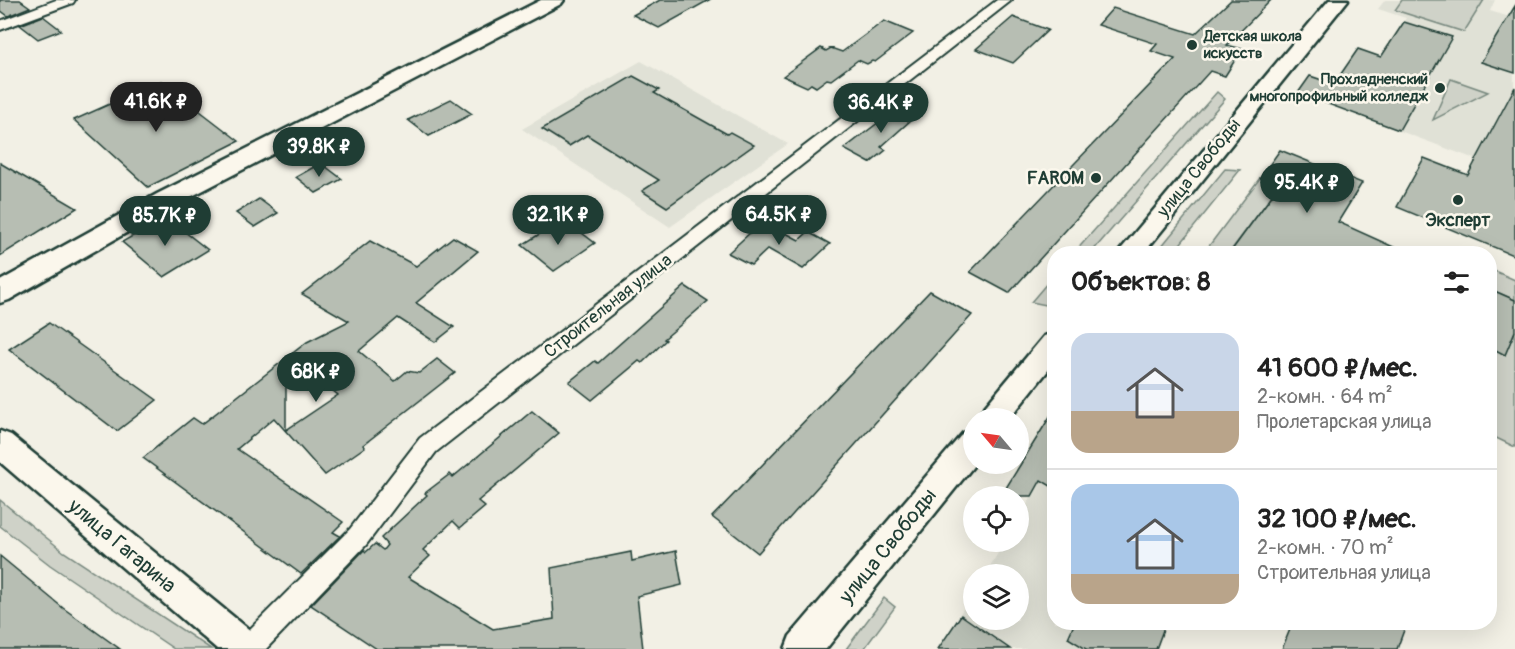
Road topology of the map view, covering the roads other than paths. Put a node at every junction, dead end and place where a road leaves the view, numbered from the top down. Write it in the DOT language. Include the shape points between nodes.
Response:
graph roads {
  1 [pos="68,0"];
  2 [pos="555,0"];
  3 [pos="1005,0"];
  4 [pos="1339,0"];
  5 [pos="0,26"];
  6 [pos="1135,246"];
  7 [pos="0,292"];
  8 [pos="1047,352"];
  9 [pos="1001,408"];
  10 [pos="0,444"];
  11 [pos="963,455"];
  12 [pos="246,649"];
  13 [pos="803,649"];
  1 -- 5 [label="street"];
  2 -- 7 [label="street" via="165,200"];
  3 -- 12 [label="street, Строительная улица" via="428,445 358,537"];
  4 -- 6 [label="street, улица Свободы"];
  8 -- 9 [label="street"];
  10 -- 12 [label="street, улица Гагарина"];
  11 -- 13 [label="street, улица Свободы"];
}
